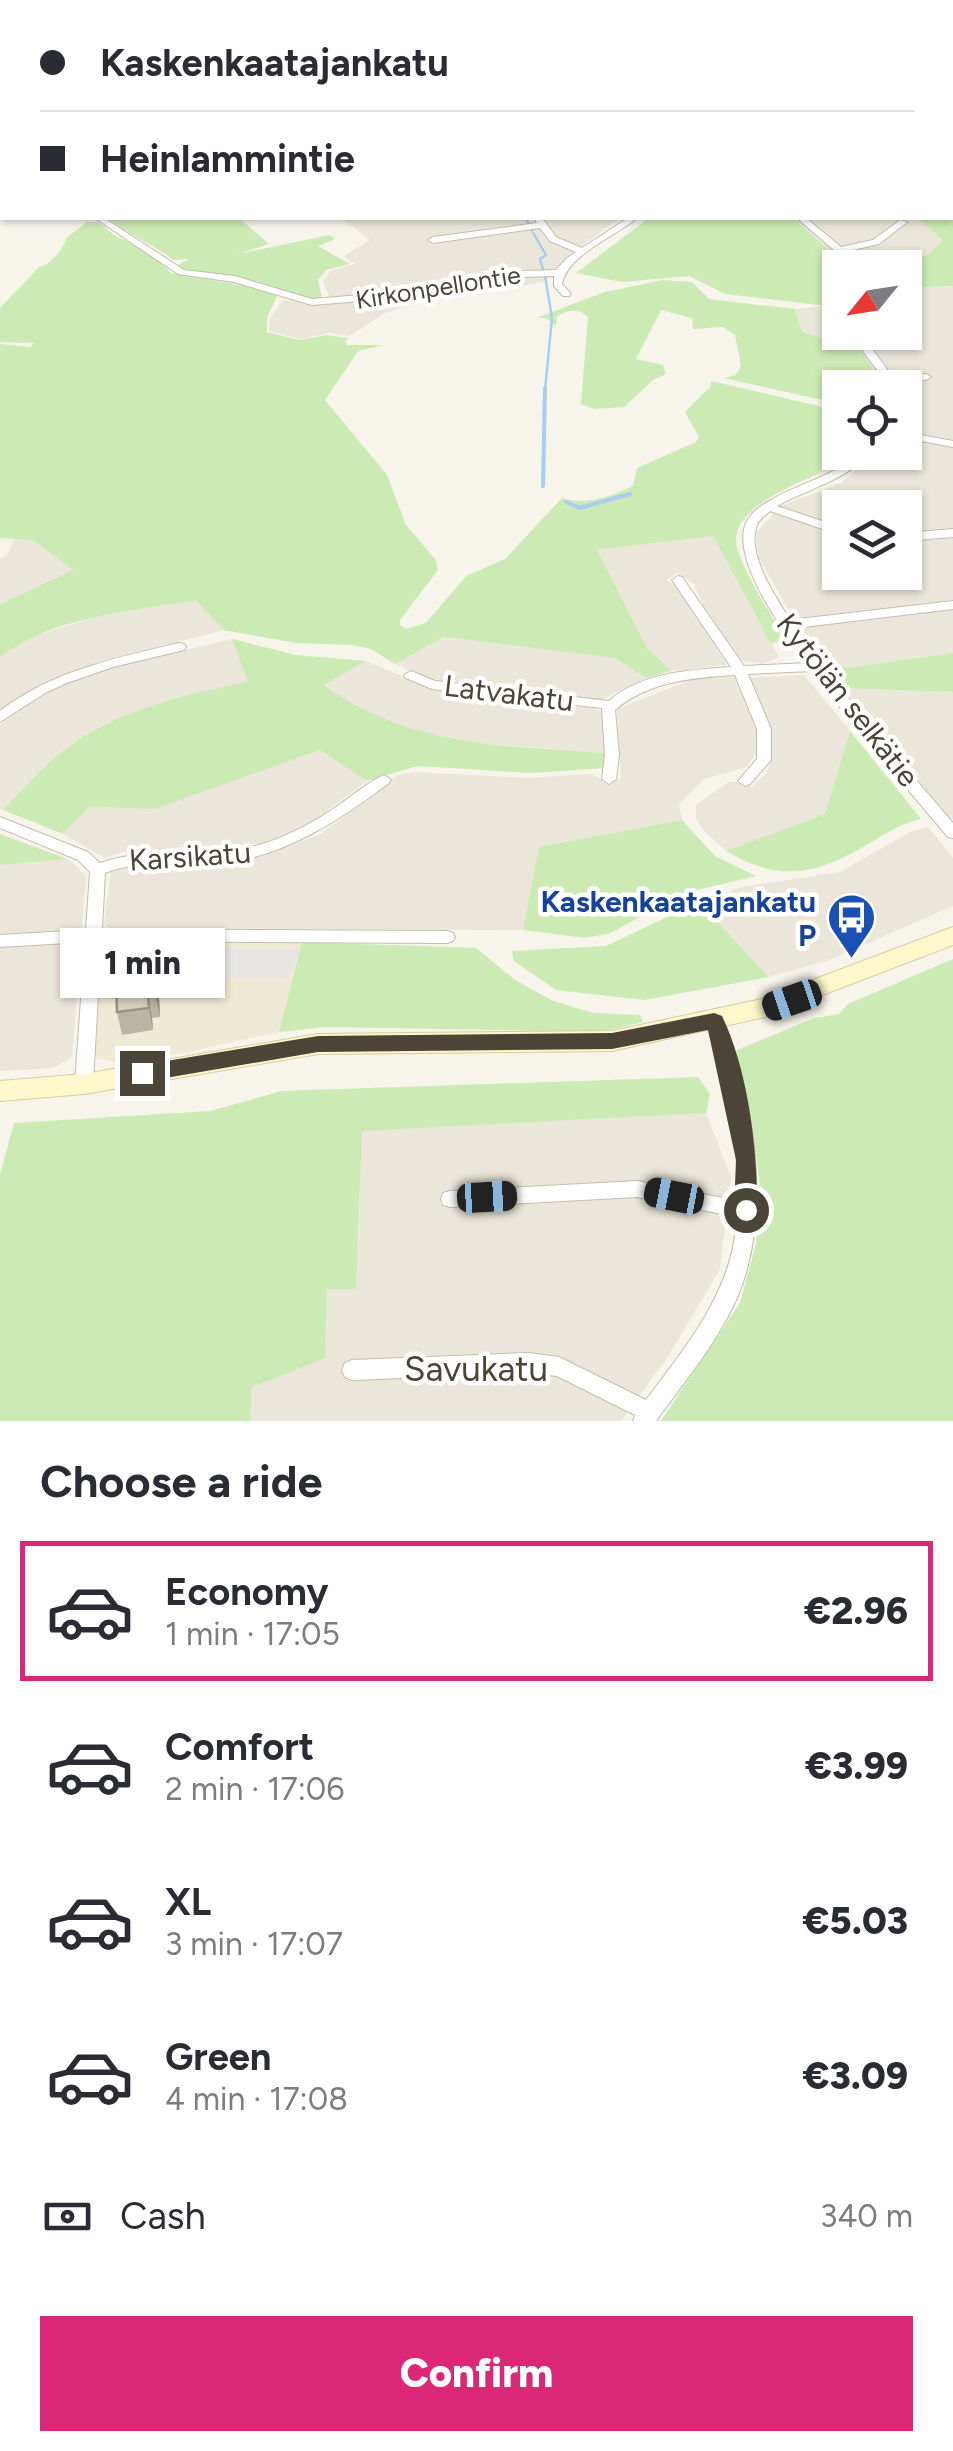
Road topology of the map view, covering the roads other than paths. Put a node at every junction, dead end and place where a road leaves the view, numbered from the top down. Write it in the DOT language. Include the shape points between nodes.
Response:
graph roads {
  1 [pos="102,220"];
  2 [pos="630,220"];
  3 [pos="802,220"];
  4 [pos="539,221"];
  5 [pos="903,222"];
  6 [pos="432,240"];
  7 [pos="839,250"];
  8 [pos="583,252"];
  9 [pos="558,273"];
  10 [pos="566,294"];
  11 [pos="926,377"];
  12 [pos="922,378"];
  13 [pos="922,438"];
  14 [pos="953,444"];
  15 [pos="848,470"];
  16 [pos="769,507"];
  17 [pos="822,524"];
  18 [pos="953,533"];
  19 [pos="922,536"];
  20 [pos="678,580"];
  21 [pos="953,605"];
  22 [pos="785,624"];
  23 [pos="179,647"];
  24 [pos="814,667"];
  25 [pos="740,670"];
  26 [pos="411,676"];
  27 [pos="610,705"];
  28 [pos="0,718"];
  29 [pos="609,779"];
  30 [pos="384,780"];
  31 [pos="745,781"];
  32 [pos="0,822"];
  33 [pos="951,827"];
  34 [pos="98,870"];
  35 [pos="96,935"];
  36 [pos="953,936"];
  37 [pos="447,937"];
  38 [pos="0,941"];
  39 [pos="714,1021"];
  40 [pos="84,1084"];
  41 [pos="0,1090"];
  42 [pos="450,1199"];
  43 [pos="746,1210"];
  44 [pos="352,1370"];
  45 [pos="647,1416"];
  1 -- 9 [label="street, Kirkonpellontie" via="181,272 312,302"];
  2 -- 8 [label="street"];
  3 -- 7 [label="street"];
  4 -- 6 [label="street"];
  4 -- 8 [label="street" via="553,239"];
  5 -- 7 [label="street" via="876,242"];
  8 -- 9 [label="street"];
  9 -- 10 [label="street" via="556,284"];
  11 -- 12 [label="street"];
  13 -- 14 [label="street"];
  15 -- 16 [label="street"];
  16 -- 17 [label="street"];
  16 -- 22 [label="street, Kytölän selkätie" via="745,534 747,552"];
  18 -- 19 [label="street"];
  20 -- 25 [label="street"];
  21 -- 22 [label="street"];
  22 -- 24 [label="street, Kytölän selkätie"];
  23 -- 28 [label="street" via="76,674"];
  24 -- 25 [label="street"];
  24 -- 33 [label="street, Kytölän selkätie"];
  25 -- 27 [label="street" via="667,680"];
  25 -- 31 [label="street" via="766,745 758,770"];
  26 -- 27 [label="street, Latvakatu"];
  27 -- 29 [label="street"];
  30 -- 34 [label="street, Karsikatu" via="324,824 270,849 197,860 128,859"];
  32 -- 34 [label="street" via="82,856"];
  34 -- 35 [label="street"];
  35 -- 37 [label="street"];
  35 -- 38 [label="street"];
  35 -- 40 [label="street"];
  36 -- 39 [label="street" via="818,991"];
  39 -- 40 [label="street" via="612,1041 318,1044"];
  39 -- 43 [label="street" via="747,1160"];
  40 -- 41 [label="street"];
  42 -- 43 [label="street" via="638,1189"];
  43 -- 45 [label="street" via="730,1290"];
  44 -- 45 [label="street, Savukatu" via="559,1367"];
}
